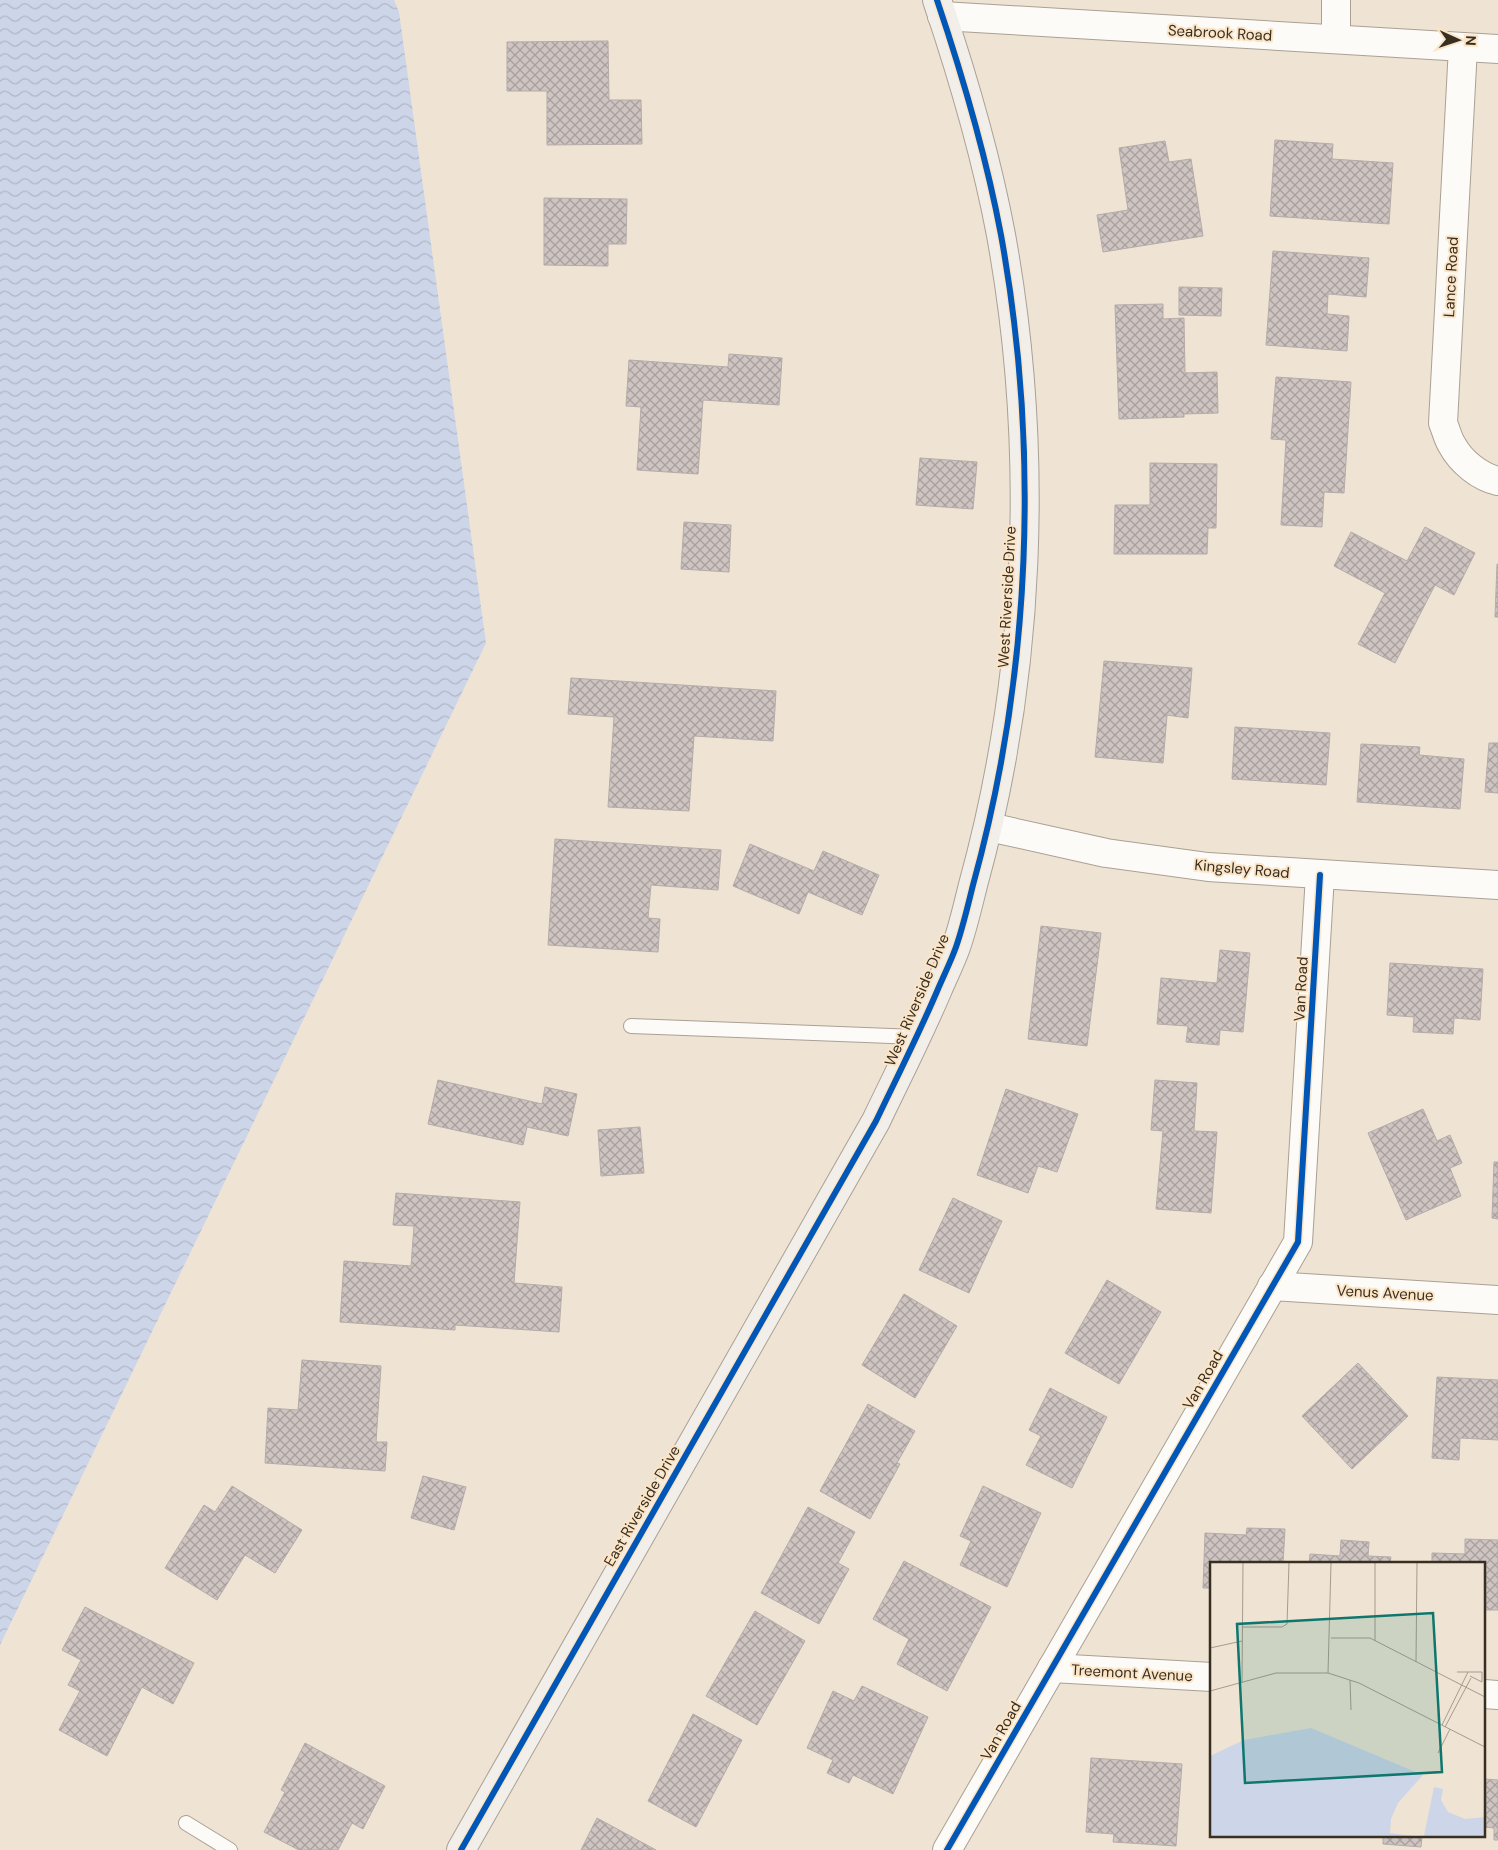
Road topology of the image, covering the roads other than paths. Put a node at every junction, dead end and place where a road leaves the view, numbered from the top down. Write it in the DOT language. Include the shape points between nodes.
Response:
graph roads {
  1 [pos="1336,0"];
  2 [pos="939,8"];
  3 [pos="1336,39"];
  4 [pos="1462,47"];
  5 [pos="1498,49"];
  6 [pos="1498,481"];
  7 [pos="989,827"];
  8 [pos="1320,875"];
  9 [pos="1498,885"];
  10 [pos="631,1026"];
  11 [pos="917,1037"];
  12 [pos="846,1174"];
  13 [pos="1272,1286"];
  14 [pos="1498,1300"];
  15 [pos="1052,1668"];
  16 [pos="1210,1677"];
  17 [pos="186,1823"];
  18 [pos="230,1850"];
  19 [pos="461,1850"];
  20 [pos="947,1850"];
  1 -- 3 [label="street"];
  2 -- 3 [label="street, Seabrook Road"];
  2 -- 7 [label="street, West Riverside Drive" via="977,129 1001,235 1016,342 1024,451 1022,597 1013,696"];
  3 -- 4 [label="street, Seabrook Road"];
  4 -- 5 [label="street, Seabrook Road"];
  4 -- 6 [label="street, Lance Road" via="1443,423 1452,446 1469,466"];
  7 -- 8 [label="street, Kingsley Road" via="1115,854 1208,867"];
  7 -- 11 [label="street, West Riverside Drive" via="956,947"];
  8 -- 9 [label="street, Kingsley Road"];
  8 -- 13 [label="street, Van Road" via="1298,1242"];
  10 -- 11 [label="lane"];
  11 -- 12 [label="street, West Riverside Drive"];
  12 -- 19 [label="street, East Riverside Drive"];
  13 -- 14 [label="street, Venus Avenue"];
  13 -- 15 [label="street, Van Road"];
  15 -- 16 [label="street, Treemont Avenue"];
  15 -- 20 [label="street, Van Road"];
  17 -- 18 [label="lane"];
}
